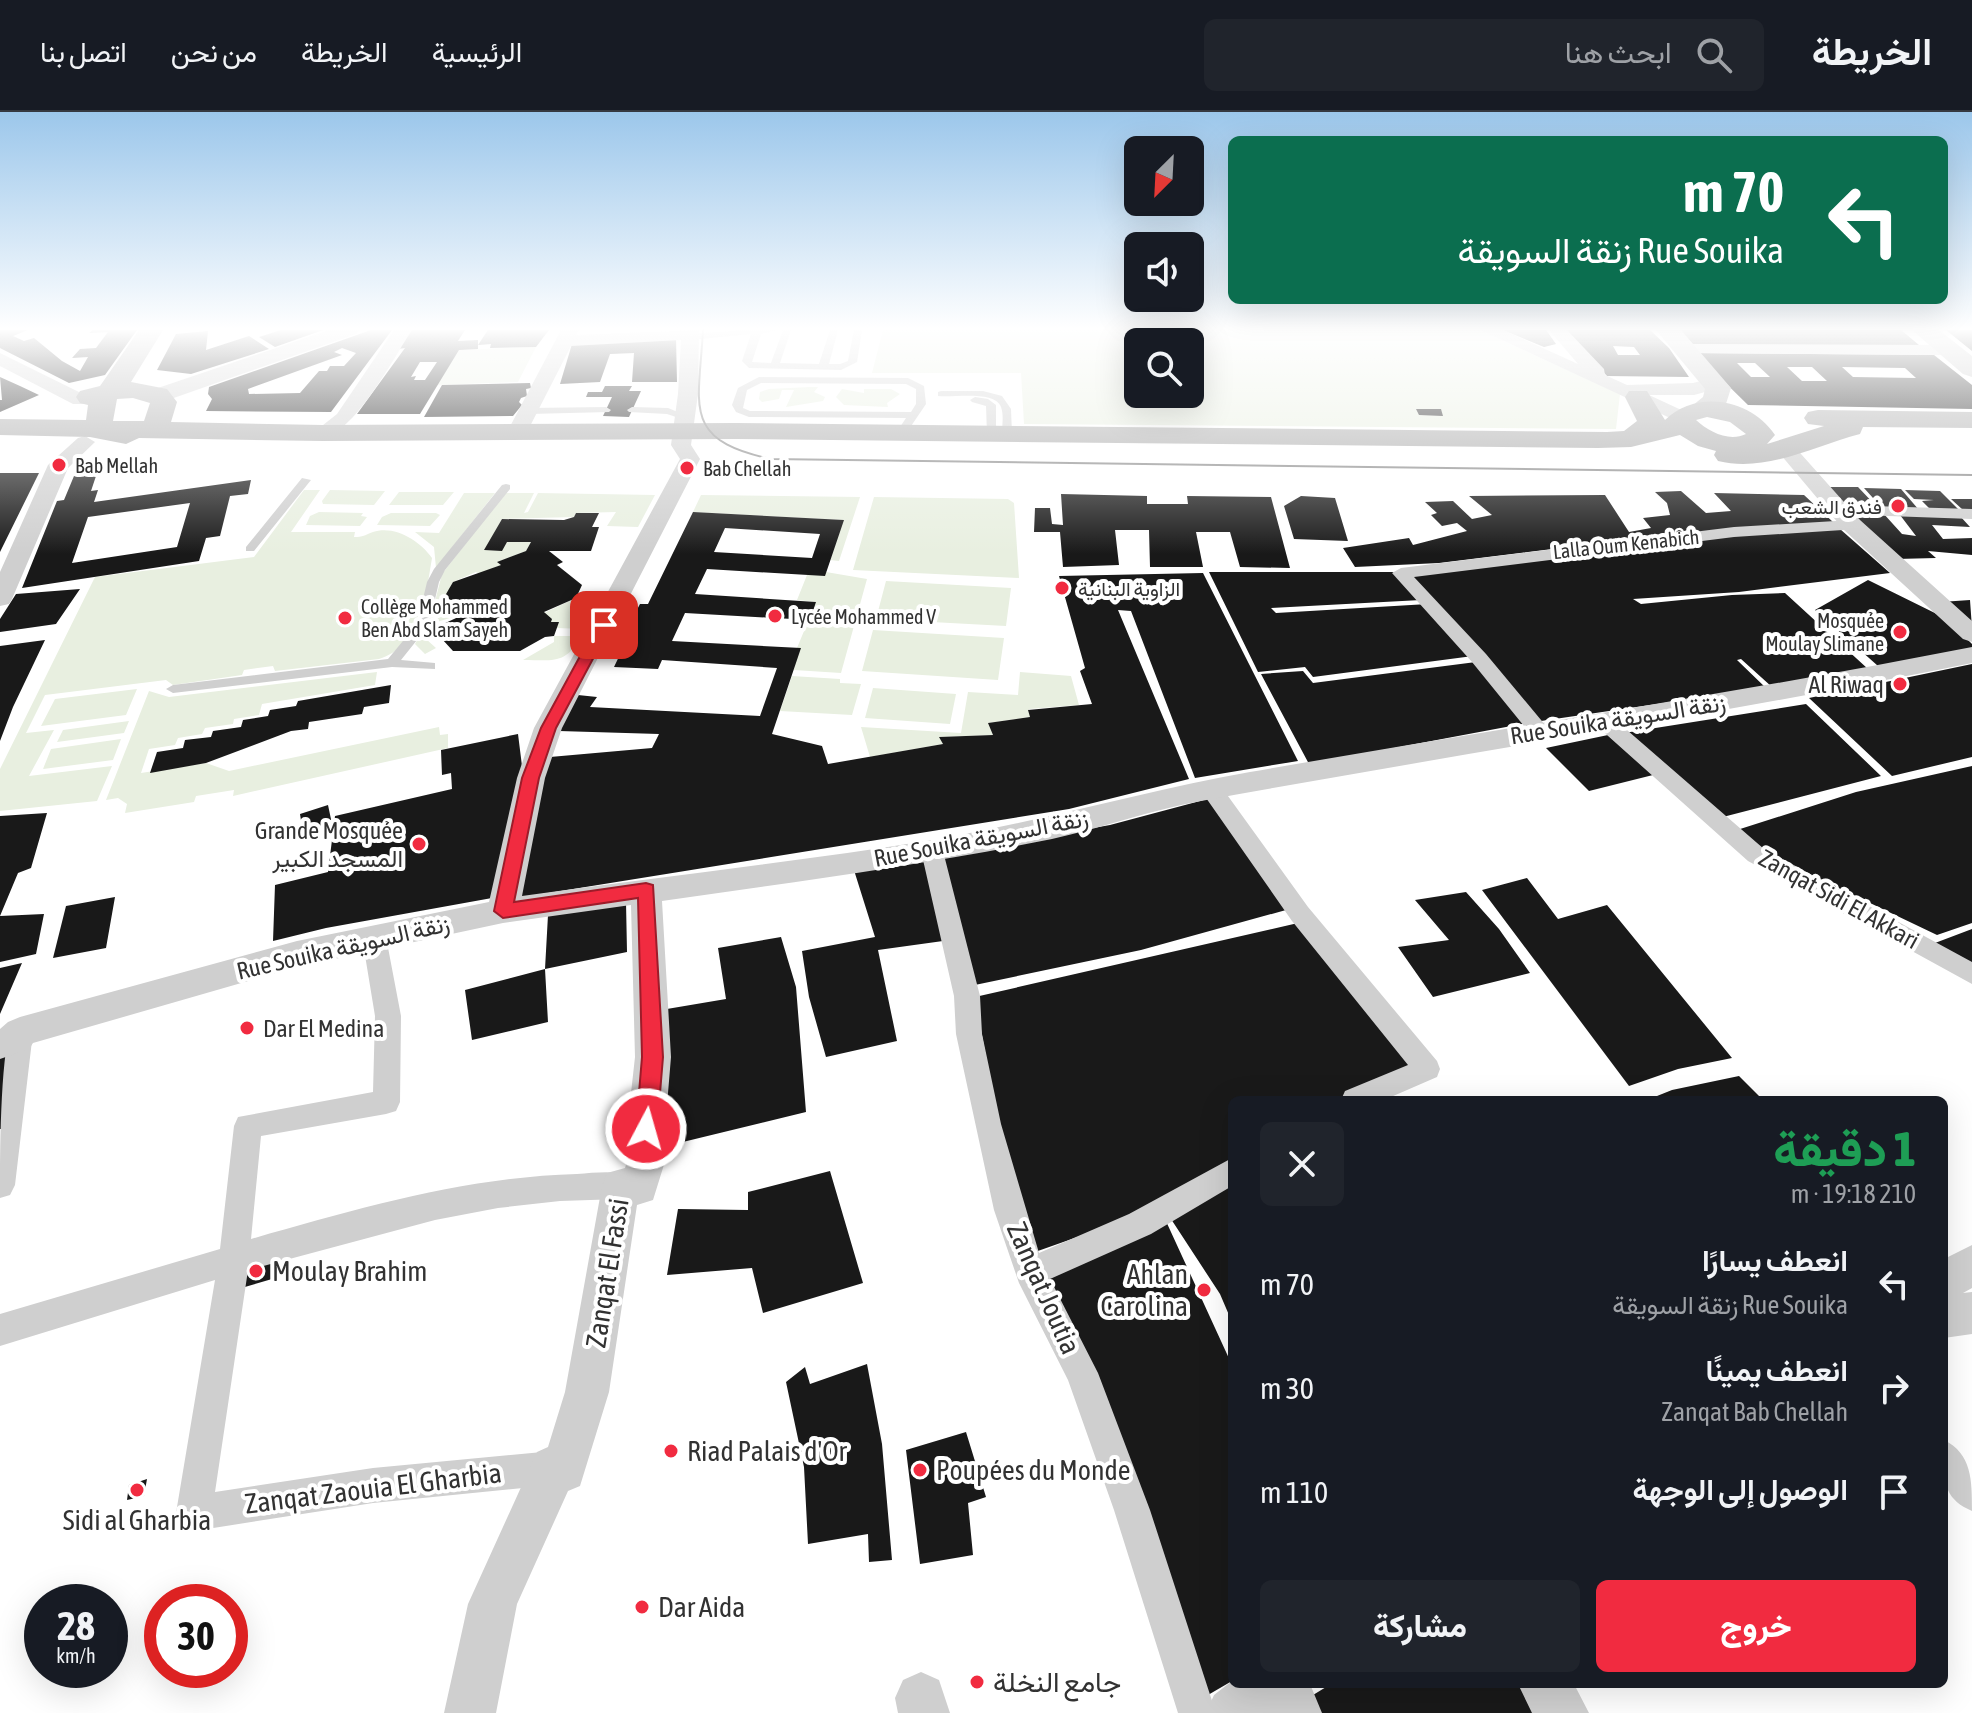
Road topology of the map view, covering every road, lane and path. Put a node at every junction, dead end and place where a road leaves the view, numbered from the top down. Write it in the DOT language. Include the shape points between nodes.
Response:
graph roads {
  1 [pos="69,405"];
  2 [pos="100,405"];
  3 [pos="164,405"];
  4 [pos="353,405"];
  5 [pos="531,405"];
  6 [pos="680,405"];
  7 [pos="737,405"];
  8 [pos="921,405"];
  9 [pos="989,405"];
  10 [pos="1005,405"];
  11 [pos="1640,405"];
  12 [pos="1665,405"];
  13 [pos="1712,405"];
  14 [pos="606,410"];
  15 [pos="632,410"];
  16 [pos="679,414"];
  17 [pos="1698,416"];
  18 [pos="1972,420"];
  19 [pos="522,423"];
  20 [pos="907,424"];
  21 [pos="1850,428"];
  22 [pos="1972,429"];
  23 [pos="152,431"];
  24 [pos="3,432"];
  25 [pos="323,433"];
  26 [pos="1000,434"];
  27 [pos="92,436"];
  28 [pos="1631,439"];
  29 [pos="1757,440"];
  30 [pos="1725,444"];
  31 [pos="1786,449"];
  32 [pos="1514,450"];
  33 [pos="306,480"];
  34 [pos="506,487"];
  35 [pos="1972,514"];
  36 [pos="1846,517"];
  37 [pos="250,549"];
  38 [pos="9,560"];
  39 [pos="0,599"];
  40 [pos="1972,634"];
  41 [pos="1972,655"];
  42 [pos="392,663"];
  43 [pos="430,666"];
  44 [pos="173,689"];
  45 [pos="1605,722"];
  46 [pos="1539,731"];
  47 [pos="1212,790"];
  48 [pos="932,851"];
  49 [pos="646,890"];
  50 [pos="503,911"];
  51 [pos="374,937"];
  52 [pos="1972,974"];
  53 [pos="10,1038"];
  54 [pos="1364,1096"];
  55 [pos="1228,1173"];
  56 [pos="0,1185"];
  57 [pos="621,1186"];
  58 [pos="234,1259"];
  59 [pos="1972,1265"];
  60 [pos="1030,1272"];
  61 [pos="1948,1280"];
  62 [pos="1972,1313"];
  63 [pos="1948,1316"];
  64 [pos="0,1330"];
  65 [pos="1948,1462"];
  66 [pos="553,1468"];
  67 [pos="1972,1494"];
  68 [pos="1265,1688"];
  69 [pos="1286,1688"];
  70 [pos="1546,1688"];
  71 [pos="470,1713"];
  72 [pos="1197,1713"];
  73 [pos="1232,1713"];
  74 [pos="1296,1713"];
  75 [pos="1563,1713"];
  1 -- 24 [label="main road"];
  2 -- 27 [label="main road"];
  3 -- 23 [label="main road"];
  4 -- 25 [label="street"];
  5 -- 19 [label="street"];
  6 -- 16 [label="street"];
  7 -- 20 [label="lane" via="749,414"];
  8 -- 20 [label="lane"];
  9 -- 26 [label="lane"];
  10 -- 26 [label="lane"];
  11 -- 28 [label="main road" via="1651,420"];
  12 -- 17 [label="street"];
  13 -- 17 [label="main road"];
  14 -- 19 [label="lane"];
  15 -- 16 [label="lane"];
  16 -- 19 [label="main road"];
  16 -- 20 [label="main road"];
  16 -- 27 [label="main road" via="268,444"];
  16 -- 32 [label="main road" via="788,442"];
  16 -- 50 [label="street" via="689,465 548,728 531,778"];
  17 -- 18 [label="main road"];
  17 -- 28 [label="main road" via="1664,432"];
  17 -- 29 [label="main road" via="1758,427"];
  17 -- 30 [label="main road" via="1692,433"];
  19 -- 25 [label="main road"];
  20 -- 26 [label="main road"];
  21 -- 22 [label="main road"];
  21 -- 29 [label="main road"];
  21 -- 31 [label="main road"];
  23 -- 25 [label="main road"];
  23 -- 27 [label="main road"];
  24 -- 27 [label="main road"];
  26 -- 28 [label="main road"];
  27 -- 38 [label="street" via="59,465"];
  29 -- 30 [label="main road"];
  30 -- 32 [label="main road"];
  31 -- 32 [label="main road" via="1684,456"];
  31 -- 36 [label="street"];
  33 -- 37 [label="lane"];
  34 -- 42 [label="lane" via="440,569 423,625"];
  35 -- 36 [label="street, Lalla Oum Kenabich"];
  36 -- 40 [label="street"];
  36 -- 46 [label="street, Lalla Oum Kenabich" via="1401,573"];
  38 -- 39 [label="street"];
  41 -- 45 [label="street, Rue Souika زنقة السويقة"];
  42 -- 43 [label="lane"];
  42 -- 44 [label="lane"];
  45 -- 46 [label="street, Rue Souika زنقة السويقة"];
  45 -- 52 [label="street, Zanqat Sidi El Akkari" via="1756,855"];
  46 -- 47 [label="street, Rue Souika زنقة السويقة"];
  47 -- 48 [label="street, Rue Souika زنقة السويقة"];
  47 -- 54 [label="street" via="1300,914 1427,1069"];
  48 -- 49 [label="street, Rue Souika زنقة السويقة"];
  48 -- 60 [label="street, Zanqat Joutia" via="967,996 987,1124"];
  49 -- 50 [label="street, Rue Souika زنقة السويقة"];
  49 -- 57 [label="street, Zanqat El Fassi" via="653,1057 648,1155 639,1187"];
  50 -- 51 [label="street, Rue Souika زنقة السويقة"];
  51 -- 53 [label="street, Rue Souika زنقة السويقة" via="297,954"];
  51 -- 58 [label="street" via="388,1016 386,1102 248,1126"];
  53 -- 56 [label="street"];
  55 -- 60 [label="street" via="1140,1224"];
  57 -- 58 [label="street" via="516,1190 374,1220"];
  57 -- 66 [label="street, Zanqat El Fassi" via="587,1392 564,1470"];
  58 -- 64 [label="street"];
  58 -- 66 [label="street, Zanqat Zaouia El Gharbia" via="194,1513 445,1475"];
  59 -- 61 [label="street"];
  60 -- 72 [label="street, Zanqat Joutia" via="1082,1373"];
  62 -- 63 [label="street"];
  65 -- 67 [label="street"];
  66 -- 71 [label="street" via="490,1612"];
  68 -- 73 [label="street"];
  69 -- 74 [label="street"];
  70 -- 75 [label="street"];
}
